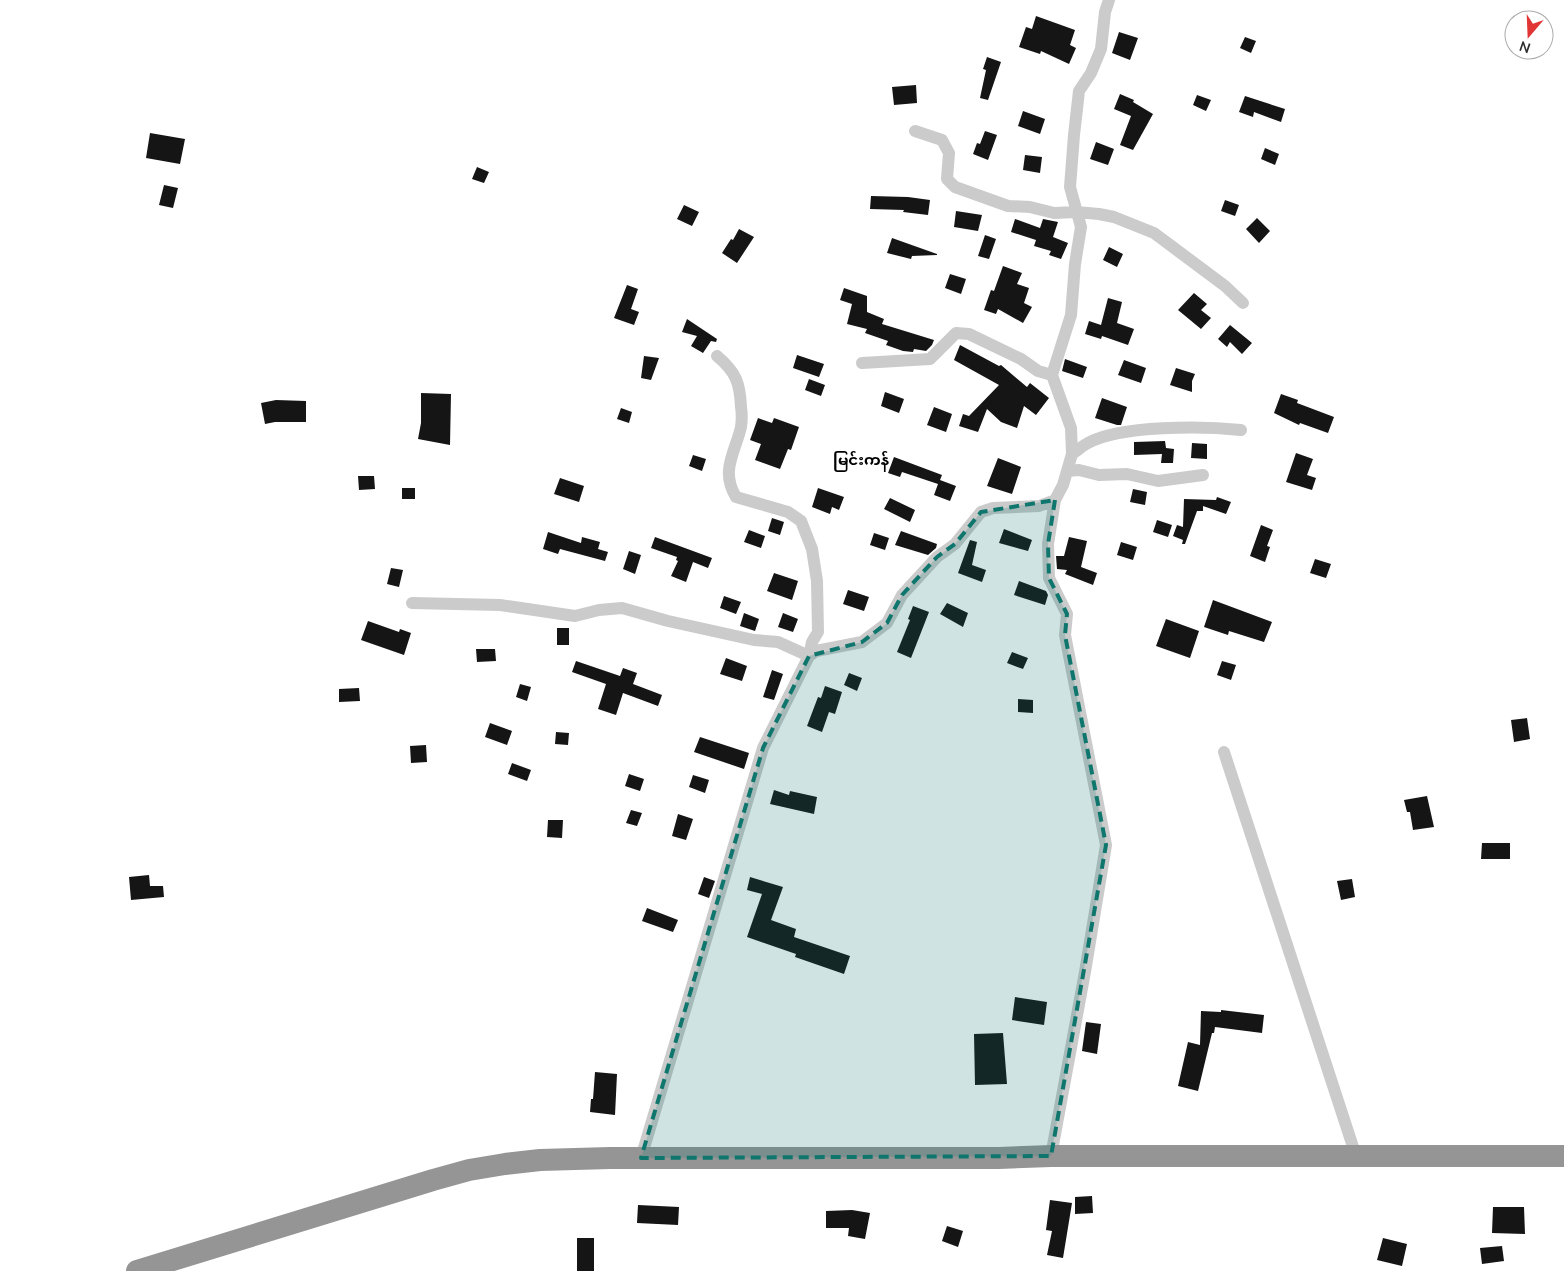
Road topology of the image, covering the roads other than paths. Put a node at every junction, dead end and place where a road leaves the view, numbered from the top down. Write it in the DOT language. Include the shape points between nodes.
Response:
graph roads {
  1 [pos="1109,0"];
  2 [pos="915,130"];
  3 [pos="1076,212"];
  4 [pos="1243,303"];
  5 [pos="717,356"];
  6 [pos="862,362"];
  7 [pos="1052,375"];
  8 [pos="1241,430"];
  9 [pos="1072,454"];
  10 [pos="1067,471"];
  11 [pos="1203,475"];
  12 [pos="1055,500"];
  13 [pos="412,603"];
  14 [pos="809,656"];
  15 [pos="1224,752"];
  16 [pos="1051,1156"];
  17 [pos="1356,1156"];
  18 [pos="1564,1156"];
  19 [pos="641,1158"];
  20 [pos="137,1271"];
  1 -- 3 [label="street" via="1101,49 1079,91 1070,187"];
  2 -- 3 [label="street" via="942,140 949,153 947,179 955,187 1008,206 1054,213"];
  3 -- 4 [label="street" via="1114,217 1154,233"];
  3 -- 7 [label="street" via="1081,227 1071,314"];
  5 -- 14 [label="street" via="729,366 741,389 741,425 729,465 729,486 736,498 788,512 801,521 812,549 817,582 818,632"];
  6 -- 7 [label="street" via="930,359 956,334 968,334 1021,359 1038,371"];
  7 -- 9 [label="street" via="1071,428"];
  8 -- 9 [label="street" via="1220,427 1128,431 1088,443"];
  9 -- 10 [label="street"];
  10 -- 11 [label="street" via="1127,474 1158,480"];
  10 -- 12 [label="street"];
  12 -- 14 [label="street" via="1039,506 993,508 981,512 955,544 937,557 907,590 887,623 862,642 816,651"];
  12 -- 16 [label="street" via="1048,544 1050,578 1067,614 1065,635 1106,845"];
  13 -- 14 [label="street" via="500,605 575,616 622,608 754,640 778,642"];
  14 -- 19 [label="street" via="763,748"];
  15 -- 17 [label="street"];
  16 -- 17 [label="highway"];
  16 -- 19 [label="highway"];
  17 -- 18 [label="highway"];
  19 -- 20 [label="highway" via="540,1160 469,1170"];
}
